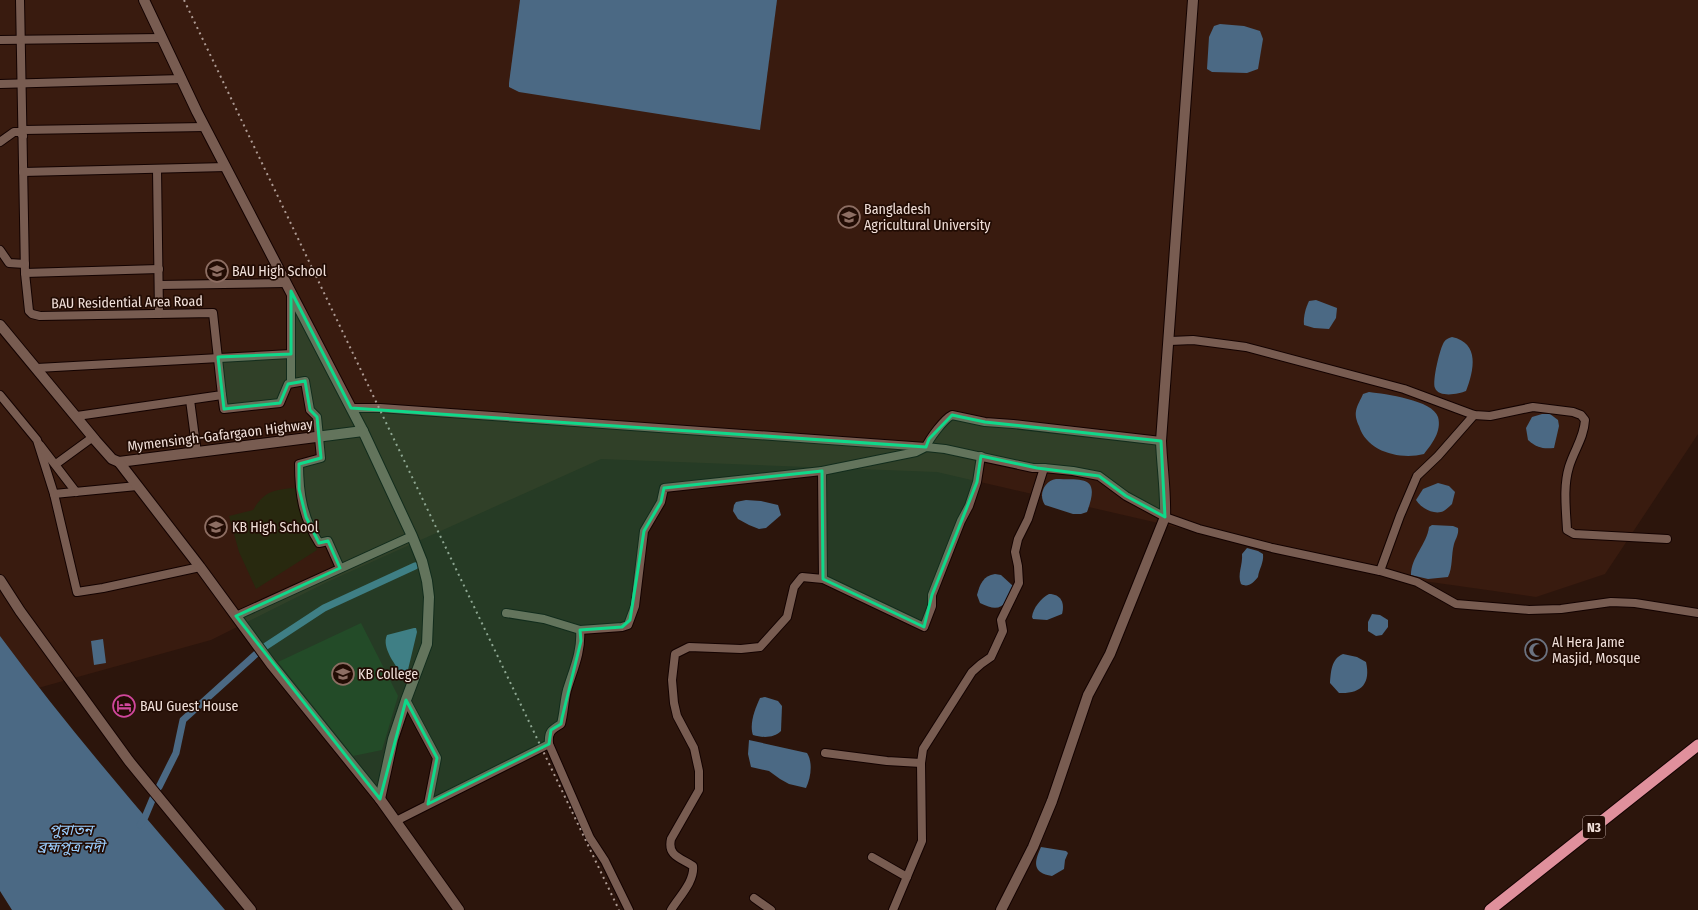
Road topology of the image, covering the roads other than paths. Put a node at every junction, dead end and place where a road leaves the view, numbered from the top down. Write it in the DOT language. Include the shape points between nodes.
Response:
graph roads {
  1 [pos="20,0"];
  2 [pos="144,0"];
  3 [pos="1194,0"];
  4 [pos="162,38"];
  5 [pos="0,40"];
  6 [pos="21,40"];
  7 [pos="182,79"];
  8 [pos="0,84"];
  9 [pos="22,84"];
  10 [pos="205,127"];
  11 [pos="23,133"];
  12 [pos="0,142"];
  13 [pos="226,167"];
  14 [pos="157,169"];
  15 [pos="23,172"];
  16 [pos="0,250"];
  17 [pos="25,268"];
  18 [pos="159,270"];
  19 [pos="159,286"];
  20 [pos="288,287"];
  21 [pos="159,314"];
  22 [pos="0,325"];
  23 [pos="1170,341"];
  24 [pos="291,354"];
  25 [pos="218,357"];
  26 [pos="37,368"];
  27 [pos="291,383"];
  28 [pos="0,395"];
  29 [pos="222,395"];
  30 [pos="190,400"];
  31 [pos="351,408"];
  32 [pos="1474,415"];
  33 [pos="77,416"];
  34 [pos="363,432"];
  35 [pos="93,436"];
  36 [pos="319,437"];
  37 [pos="37,440"];
  38 [pos="1161,441"];
  39 [pos="926,447"];
  40 [pos="196,453"];
  41 [pos="981,456"];
  42 [pos="119,462"];
  43 [pos="56,464"];
  44 [pos="1044,468"];
  45 [pos="822,471"];
  46 [pos="137,486"];
  47 [pos="76,492"];
  48 [pos="54,494"];
  49 [pos="1165,517"];
  50 [pos="412,536"];
  51 [pos="1667,539"];
  52 [pos="200,567"];
  53 [pos="340,568"];
  54 [pos="1380,571"];
  55 [pos="823,579"];
  56 [pos="0,580"];
  57 [pos="506,613"];
  58 [pos="1698,613"];
  59 [pos="236,616"];
  60 [pos="580,630"];
  61 [pos="406,700"];
  62 [pos="549,744"];
  63 [pos="1698,745"];
  64 [pos="825,753"];
  65 [pos="920,763"];
  66 [pos="380,799"];
  67 [pos="428,804"];
  68 [pos="396,821"];
  69 [pos="872,857"];
  70 [pos="907,878"];
  71 [pos="754,898"];
  72 [pos="251,910"];
  73 [pos="459,910"];
  74 [pos="629,910"];
  75 [pos="671,910"];
  76 [pos="771,910"];
  77 [pos="893,910"];
  78 [pos="1001,910"];
  79 [pos="1490,910"];
  1 -- 6 [label="street, BAU Residential Area Road"];
  2 -- 4 [label="street"];
  3 -- 23 [label="street"];
  4 -- 6 [label="street"];
  4 -- 7 [label="street"];
  5 -- 6 [label="street"];
  6 -- 9 [label="street, BAU Residential Area Road"];
  7 -- 9 [label="street"];
  7 -- 10 [label="street"];
  8 -- 9 [label="street"];
  9 -- 11 [label="street, BAU Residential Area Road"];
  10 -- 11 [label="street"];
  10 -- 13 [label="street"];
  11 -- 12 [label="street" via="14,132"];
  11 -- 15 [label="street, BAU Residential Area Road"];
  13 -- 14 [label="street"];
  13 -- 20 [label="street"];
  14 -- 15 [label="street"];
  14 -- 18 [label="street"];
  15 -- 17 [label="street, BAU Residential Area Road"];
  16 -- 17 [label="street" via="10,263"];
  17 -- 18 [label="street"];
  17 -- 21 [label="street, BAU Residential Area Road" via="27,306 32,314"];
  18 -- 19 [label="street"];
  19 -- 20 [label="street"];
  19 -- 21 [label="street"];
  20 -- 24 [label="street"];
  20 -- 31 [label="street"];
  21 -- 25 [label="street, BAU Residential Area Road" via="213,313"];
  22 -- 26 [label="street, Mymensingh-Gafargaon Highway"];
  23 -- 32 [label="street" via="1193,340 1246,347 1404,389"];
  23 -- 38 [label="street"];
  24 -- 25 [label="street"];
  24 -- 27 [label="street"];
  25 -- 26 [label="street"];
  25 -- 29 [label="street, BAU Residential Area Road"];
  26 -- 33 [label="street, Mymensingh-Gafargaon Highway"];
  27 -- 29 [label="street" via="288,384 280,403 224,409"];
  27 -- 36 [label="street" via="305,381 310,410 317,416"];
  28 -- 37 [label="street"];
  29 -- 30 [label="street"];
  30 -- 33 [label="street"];
  30 -- 40 [label="street"];
  31 -- 34 [label="street"];
  31 -- 39 [label="street"];
  32 -- 51 [label="street" via="1490,416 1533,407 1581,415 1585,420 1584,431 1569,467 1565,497 1566,530 1574,534"];
  32 -- 54 [label="street" via="1417,476"];
  33 -- 35 [label="street, Mymensingh-Gafargaon Highway"];
  34 -- 36 [label="street, Mymensingh-Gafargaon Highway"];
  34 -- 50 [label="street"];
  35 -- 42 [label="street, Mymensingh-Gafargaon Highway" via="112,459"];
  35 -- 43 [label="street"];
  36 -- 40 [label="street, Mymensingh-Gafargaon Highway"];
  36 -- 53 [label="street" via="321,458 299,464 299,489 306,517 319,543 328,541"];
  37 -- 43 [label="street"];
  37 -- 48 [label="street"];
  38 -- 39 [label="street" via="985,422 952,415 947,417"];
  38 -- 49 [label="street" via="1162,476 1166,494"];
  39 -- 41 [label="street"];
  39 -- 45 [label="street" via="916,452"];
  40 -- 42 [label="street, Mymensingh-Gafargaon Highway"];
  41 -- 44 [label="street" via="1033,468"];
  41 -- 55 [label="street" via="977,482 969,506 932,596 932,606 924,627"];
  42 -- 46 [label="street"];
  43 -- 47 [label="street"];
  44 -- 49 [label="street" via="1099,476 1126,496"];
  44 -- 65 [label="street" via="1028,519 1018,539 1015,552 1019,583 1001,620 1004,631 991,657 972,672 923,749"];
  45 -- 55 [label="street"];
  45 -- 60 [label="street" via="664,488 661,502 644,531 635,606 628,624 622,627"];
  46 -- 47 [label="street"];
  46 -- 52 [label="street"];
  47 -- 48 [label="street"];
  48 -- 52 [label="street" via="77,592"];
  49 -- 54 [label="street" via="1199,529 1272,548"];
  49 -- 78 [label="street" via="1110,654 1088,695 1052,802 1033,847"];
  50 -- 53 [label="street"];
  50 -- 61 [label="street" via="422,561 429,605 428,631 423,656"];
  52 -- 59 [label="street"];
  53 -- 59 [label="street"];
  54 -- 58 [label="street" via="1417,582 1456,604 1529,610 1561,609 1611,602 1635,603"];
  55 -- 75 [label="street" via="802,577 794,587 787,617 760,647 689,647 675,654 672,680 674,703 677,716 694,748 699,771 699,790 671,839 670,851 693,866 694,871"];
  56 -- 72 [label="street" via="129,761"];
  57 -- 60 [label="street" via="544,619"];
  59 -- 66 [label="street" via="271,664"];
  60 -- 62 [label="street" via="581,641 577,662 567,691 562,718 560,724 548,735"];
  61 -- 66 [label="street" via="393,739"];
  61 -- 67 [label="street" via="437,758"];
  62 -- 67 [label="street"];
  62 -- 74 [label="street" via="590,838 605,861"];
  63 -- 79 [label="highway, N3"];
  64 -- 65 [label="street"];
  65 -- 70 [label="street" via="922,841"];
  66 -- 68 [label="street"];
  67 -- 68 [label="street"];
  68 -- 73 [label="street"];
  69 -- 70 [label="street"];
  70 -- 77 [label="street"];
  71 -- 76 [label="street"];
}
